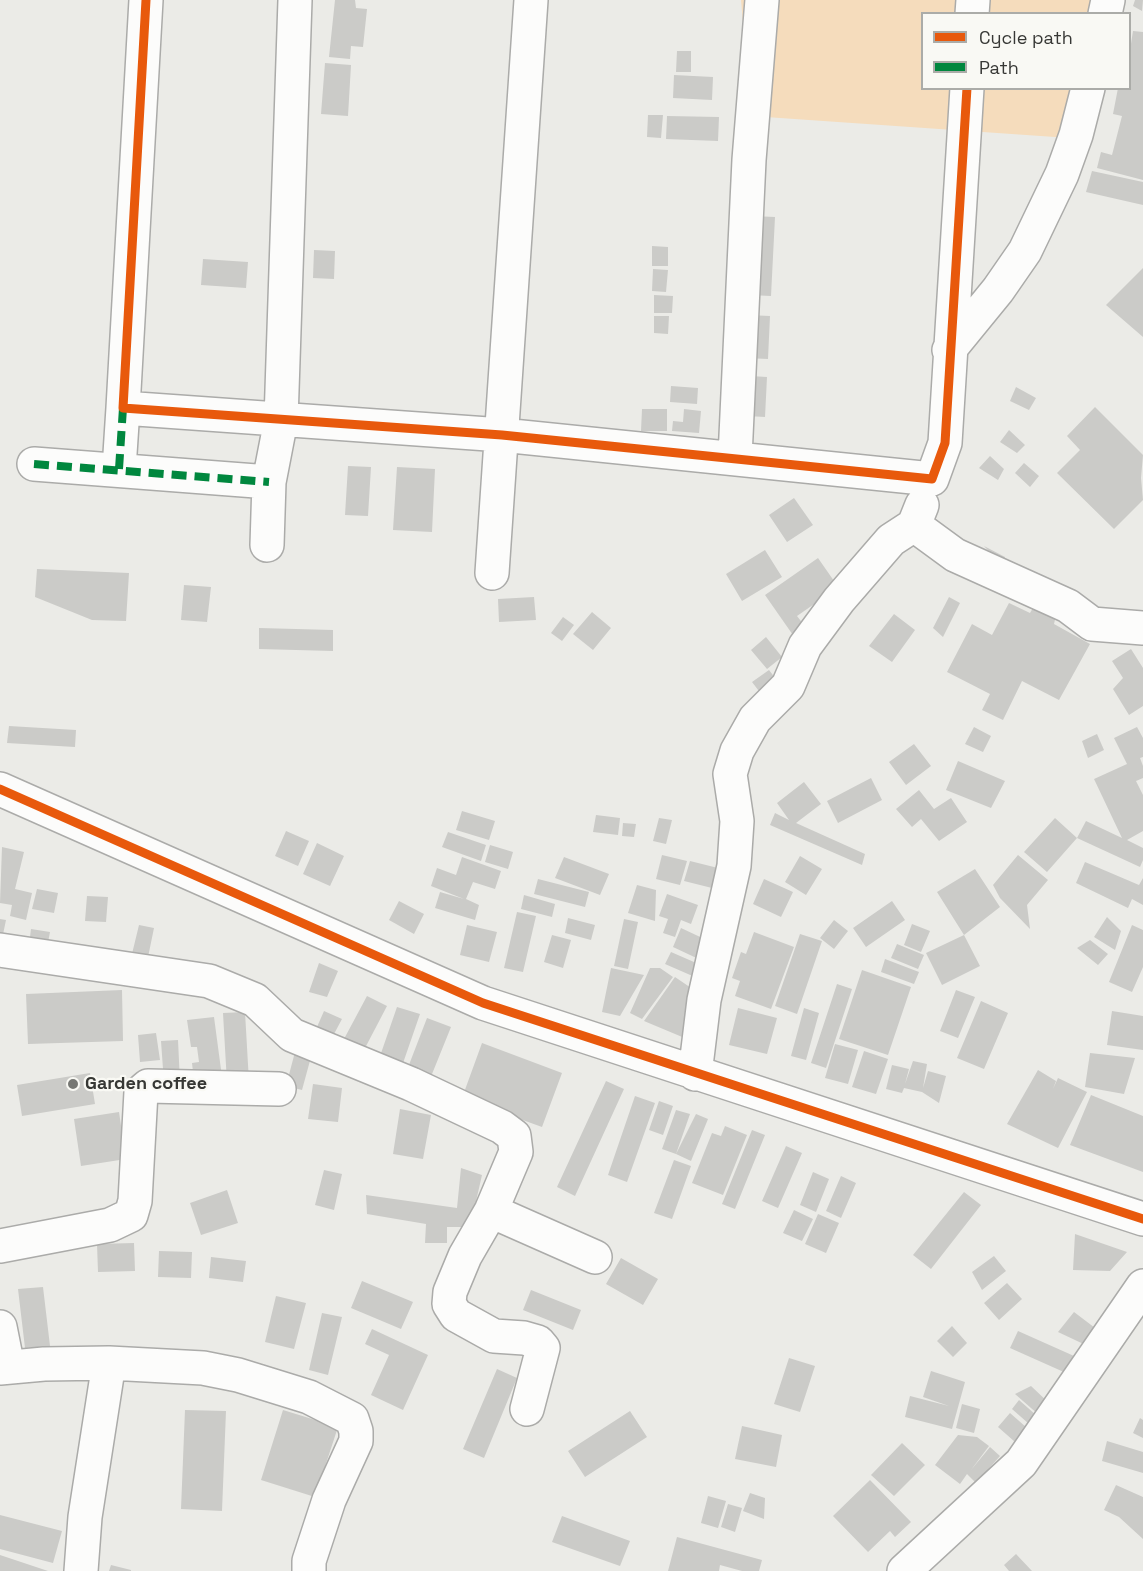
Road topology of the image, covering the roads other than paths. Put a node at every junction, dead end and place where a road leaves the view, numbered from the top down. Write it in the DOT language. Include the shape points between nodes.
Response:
graph roads {
  1 [pos="146,0"];
  2 [pos="295,0"];
  3 [pos="531,0"];
  4 [pos="762,0"];
  5 [pos="967,90"];
  6 [pos="1087,90"];
  7 [pos="949,350"];
  8 [pos="123,408"];
  9 [pos="281,420"];
  10 [pos="502,435"];
  11 [pos="735,457"];
  12 [pos="34,464"];
  13 [pos="119,469"];
  14 [pos="932,479"];
  15 [pos="269,482"];
  16 [pos="914,525"];
  17 [pos="267,545"];
  18 [pos="492,573"];
  19 [pos="1143,628"];
  20 [pos="0,789"];
  21 [pos="0,950"];
  22 [pos="695,1074"];
  23 [pos="279,1089"];
  24 [pos="491,1211"];
  25 [pos="1143,1219"];
  26 [pos="0,1246"];
  27 [pos="596,1257"];
  28 [pos="1143,1286"];
  29 [pos="0,1327"];
  30 [pos="109,1364"];
  31 [pos="4,1367"];
  32 [pos="527,1409"];
  33 [pos="81,1571"];
  34 [pos="309,1571"];
  35 [pos="904,1571"];
  1 -- 8 [label="street"];
  2 -- 9 [label="street"];
  3 -- 10 [label="street"];
  4 -- 11 [label="street" via="749,160"];
  5 -- 7 [label="street"];
  6 -- 7 [label="street" via="1062,174 1024,251"];
  7 -- 14 [label="street" via="945,443"];
  8 -- 9 [label="street"];
  8 -- 13 [label="street"];
  9 -- 10 [label="street"];
  9 -- 15 [label="street"];
  10 -- 11 [label="street"];
  10 -- 18 [label="street"];
  11 -- 14 [label="street"];
  12 -- 13 [label="street"];
  13 -- 15 [label="street"];
  14 -- 16 [label="street"];
  15 -- 17 [label="street"];
  16 -- 19 [label="street" via="955,555 1068,606 1092,624"];
  16 -- 22 [label="street" via="891,540 838,600 805,646 788,686 755,718 737,752 730,774 737,821 734,866 704,1000"];
  20 -- 22 [label="street" via="483,1004"];
  21 -- 24 [label="street" via="209,981 255,1000 292,1035 502,1127 514,1136 516,1152"];
  22 -- 25 [label="street"];
  23 -- 26 [label="street" via="148,1086 141,1092 131,1215 110,1225"];
  24 -- 27 [label="street"];
  24 -- 32 [label="street" via="465,1256 449,1304 456,1315 494,1336 524,1338 543,1348"];
  28 -- 35 [label="street" via="1021,1463"];
  29 -- 31 [label="street"];
  30 -- 31 [label="street"];
  30 -- 33 [label="street" via="85,1517"];
  30 -- 34 [label="street" via="203,1368 238,1375 309,1397 352,1419 356,1440 329,1500"];
}
